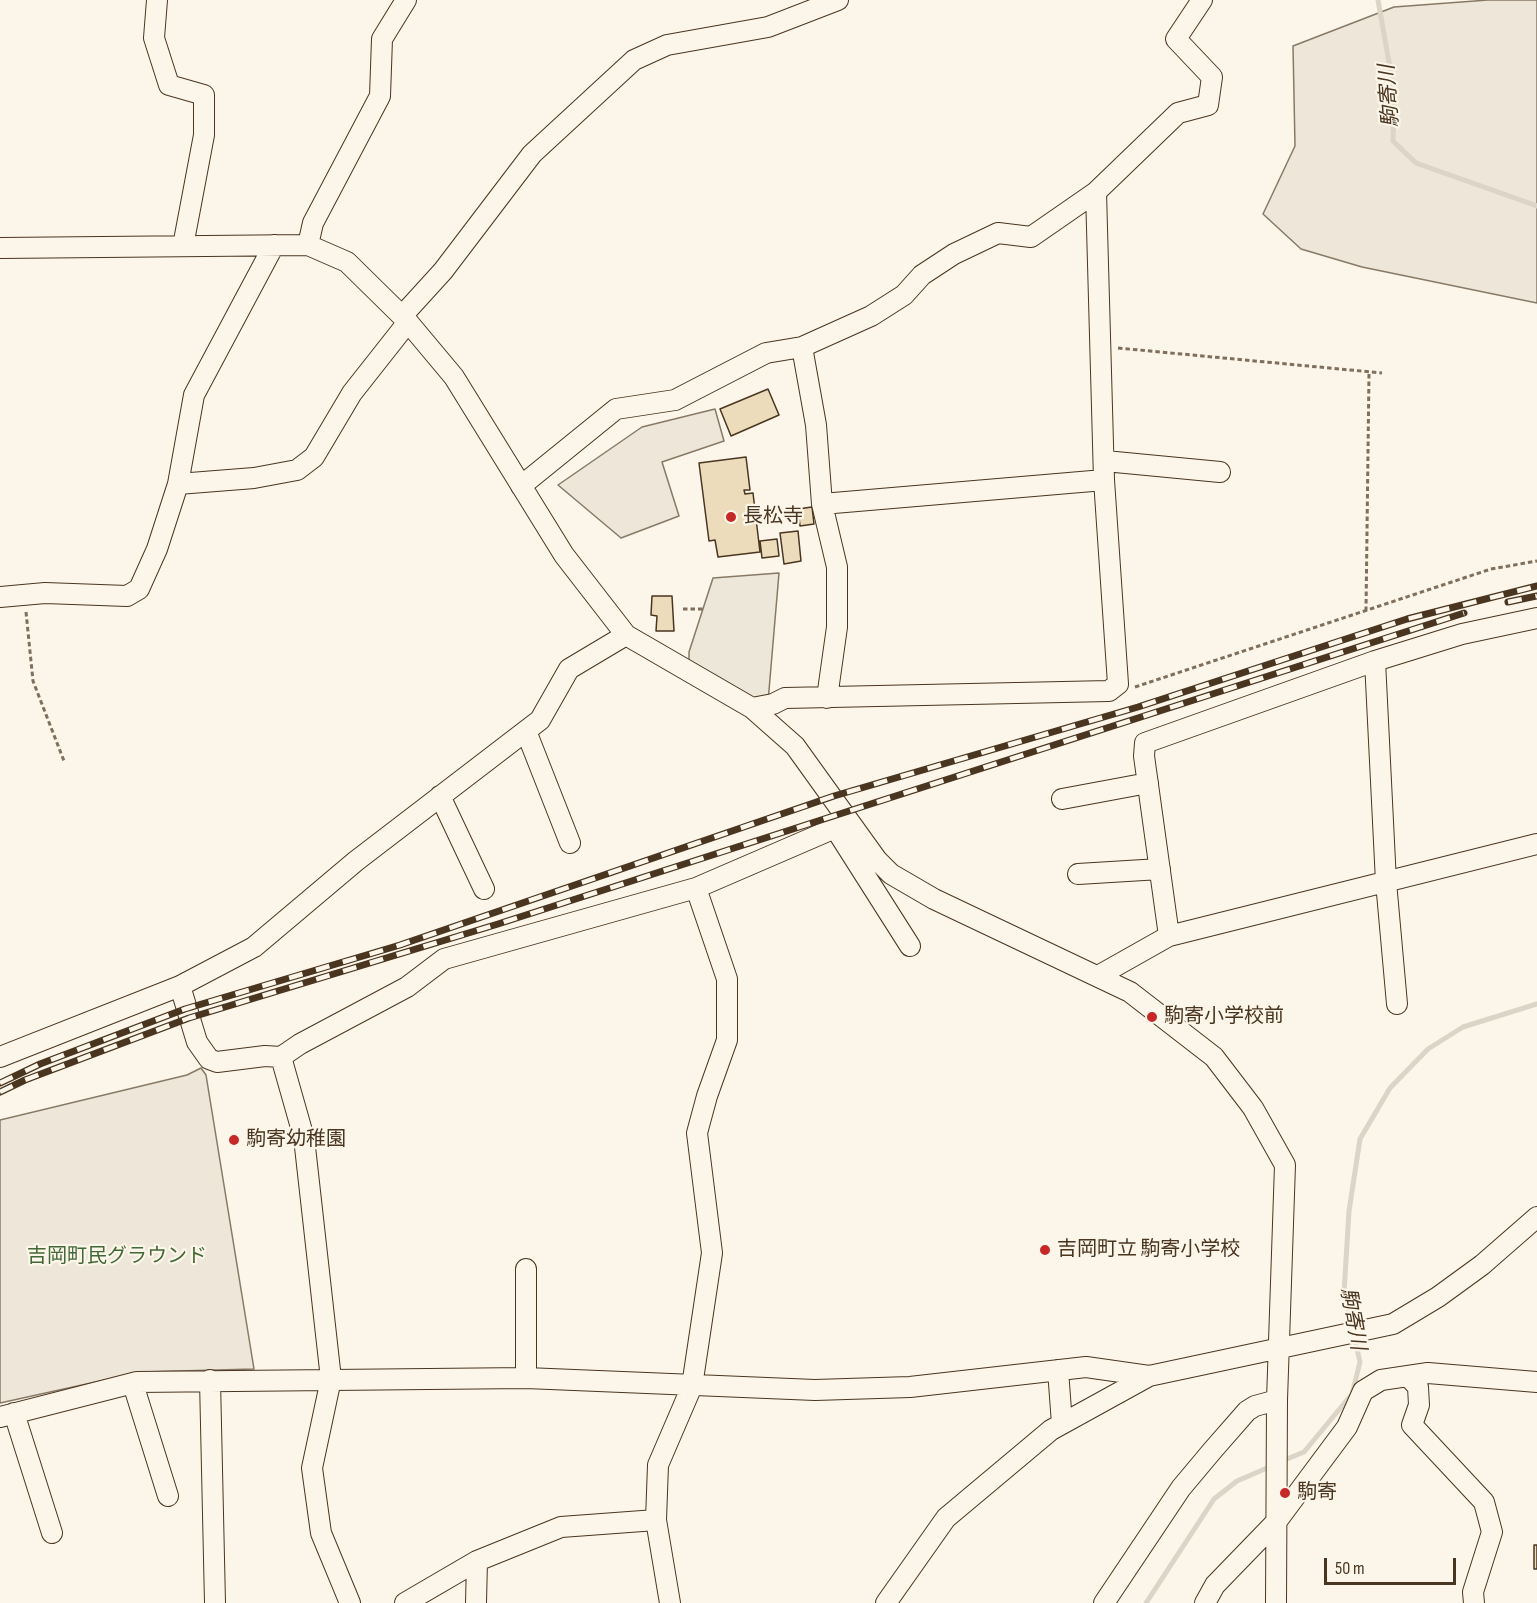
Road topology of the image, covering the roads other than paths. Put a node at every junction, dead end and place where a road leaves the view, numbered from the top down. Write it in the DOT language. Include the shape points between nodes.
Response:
graph roads {
  1 [pos="157,0"];
  2 [pos="406,0"];
  3 [pos="838,0"];
  4 [pos="1202,0"];
  5 [pos="1096,192"];
  6 [pos="274,245"];
  7 [pos="308,245"];
  8 [pos="183,246"];
  9 [pos="0,248"];
  10 [pos="405,319"];
  11 [pos="802,347"];
  12 [pos="1105,470"];
  13 [pos="1220,472"];
  14 [pos="178,484"];
  15 [pos="521,486"];
  16 [pos="822,504"];
  17 [pos="0,597"];
  18 [pos="1537,618"];
  19 [pos="626,634"];
  20 [pos="1375,661"];
  21 [pos="827,698"];
  22 [pos="752,708"];
  23 [pos="526,731"];
  24 [pos="1148,783"];
  25 [pos="440,796"];
  26 [pos="1062,799"];
  27 [pos="570,843"];
  28 [pos="1537,844"];
  29 [pos="1160,869"];
  30 [pos="891,874"];
  31 [pos="1078,874"];
  32 [pos="1386,882"];
  33 [pos="871,884"];
  34 [pos="696,888"];
  35 [pos="484,889"];
  36 [pos="1169,936"];
  37 [pos="910,946"];
  38 [pos="1098,976"];
  39 [pos="180,986"];
  40 [pos="1397,1004"];
  41 [pos="0,1057"];
  42 [pos="281,1058"];
  43 [pos="1537,1217"];
  44 [pos="526,1269"];
  45 [pos="1280,1349"];
  46 [pos="1058,1370"];
  47 [pos="1149,1376"];
  48 [pos="1408,1376"];
  49 [pos="526,1378"];
  50 [pos="331,1379"];
  51 [pos="210,1380"];
  52 [pos="1537,1382"];
  53 [pos="133,1384"];
  54 [pos="692,1386"];
  55 [pos="1277,1400"];
  56 [pos="7,1415"];
  57 [pos="1062,1424"];
  58 [pos="168,1496"];
  59 [pos="656,1520"];
  60 [pos="1277,1521"];
  61 [pos="52,1533"];
  62 [pos="477,1561"];
  63 [pos="215,1603"];
  64 [pos="350,1603"];
  65 [pos="405,1603"];
  66 [pos="476,1603"];
  67 [pos="670,1603"];
  68 [pos="886,1603"];
  69 [pos="1104,1603"];
  70 [pos="1205,1603"];
  71 [pos="1276,1603"];
  72 [pos="1474,1603"];
  1 -- 8 [label="street" via="154,38 169,85 204,95 204,135"];
  2 -- 7 [label="street" via="382,39 380,96 313,222"];
  3 -- 10 [label="street" via="768,27 667,45 634,60 532,154"];
  4 -- 5 [label="street" via="1176,39 1212,77 1208,105 1178,113"];
  5 -- 11 [label="street" via="1031,237 998,233 954,254 871,316"];
  5 -- 12 [label="street"];
  6 -- 7 [label="street"];
  6 -- 8 [label="street"];
  6 -- 14 [label="street" via="194,395"];
  7 -- 10 [label="street" via="347,262"];
  8 -- 9 [label="street"];
  10 -- 14 [label="street" via="352,393 314,457 297,470"];
  10 -- 15 [label="street" via="454,377"];
  11 -- 15 [label="street" via="766,352 675,399 616,409"];
  11 -- 16 [label="street" via="816,424"];
  12 -- 13 [label="street"];
  12 -- 16 [label="street"];
  12 -- 21 [label="street" via="1118,684 1112,689"];
  14 -- 17 [label="street" via="140,589 127,596"];
  15 -- 19 [label="street" via="564,555"];
  16 -- 21 [label="street" via="837,567 837,627"];
  18 -- 20 [label="street" via="1462,634"];
  19 -- 22 [label="street"];
  19 -- 23 [label="street" via="568,669 540,720"];
  20 -- 24 [label="street" via="1145,743"];
  20 -- 32 [label="street"];
  21 -- 22 [label="street" via="785,698"];
  22 -- 30 [label="street" via="795,746"];
  23 -- 25 [label="street"];
  23 -- 27 [label="street"];
  24 -- 26 [label="street"];
  24 -- 29 [label="street"];
  25 -- 35 [label="street"];
  25 -- 39 [label="street" via="254,946"];
  28 -- 32 [label="street"];
  29 -- 31 [label="street"];
  29 -- 36 [label="street"];
  30 -- 33 [label="street"];
  30 -- 38 [label="street" via="934,899"];
  32 -- 36 [label="street"];
  32 -- 40 [label="street"];
  33 -- 34 [label="street" via="835,828"];
  33 -- 37 [label="street"];
  34 -- 42 [label="street" via="444,959 407,987"];
  34 -- 54 [label="street" via="727,979 728,1040 697,1133 712,1253"];
  36 -- 38 [label="street"];
  38 -- 45 [label="street" via="1131,992 1214,1057 1253,1108 1285,1165"];
  39 -- 41 [label="street"];
  39 -- 42 [label="street" via="197,1042 209,1059 217,1062"];
  42 -- 50 [label="street" via="304,1138"];
  43 -- 45 [label="street" via="1482,1265 1393,1324"];
  44 -- 49 [label="street"];
  45 -- 47 [label="street"];
  45 -- 55 [label="street"];
  46 -- 47 [label="street" via="1086,1367"];
  46 -- 54 [label="street" via="910,1387 815,1390"];
  46 -- 57 [label="street"];
  47 -- 57 [label="street"];
  48 -- 52 [label="street" via="1428,1373"];
  48 -- 60 [label="street" via="1381,1380 1363,1391 1347,1426"];
  48 -- 72 [label="street" via="1418,1387 1419,1405 1412,1425 1485,1502 1492,1532 1473,1592"];
  49 -- 50 [label="street"];
  49 -- 54 [label="street"];
  50 -- 51 [label="street"];
  50 -- 64 [label="street" via="312,1468 321,1533"];
  51 -- 53 [label="street"];
  51 -- 63 [label="street"];
  53 -- 56 [label="street"];
  53 -- 58 [label="street"];
  54 -- 59 [label="street" via="658,1466"];
  55 -- 60 [label="street"];
  55 -- 69 [label="street" via="1247,1412 1212,1451 1181,1488"];
  56 -- 61 [label="street"];
  57 -- 68 [label="street" via="946,1518"];
  59 -- 62 [label="street" via="561,1527"];
  59 -- 67 [label="street"];
  60 -- 70 [label="street" via="1215,1585"];
  60 -- 71 [label="street"];
  62 -- 65 [label="street"];
  62 -- 66 [label="street"];
}
